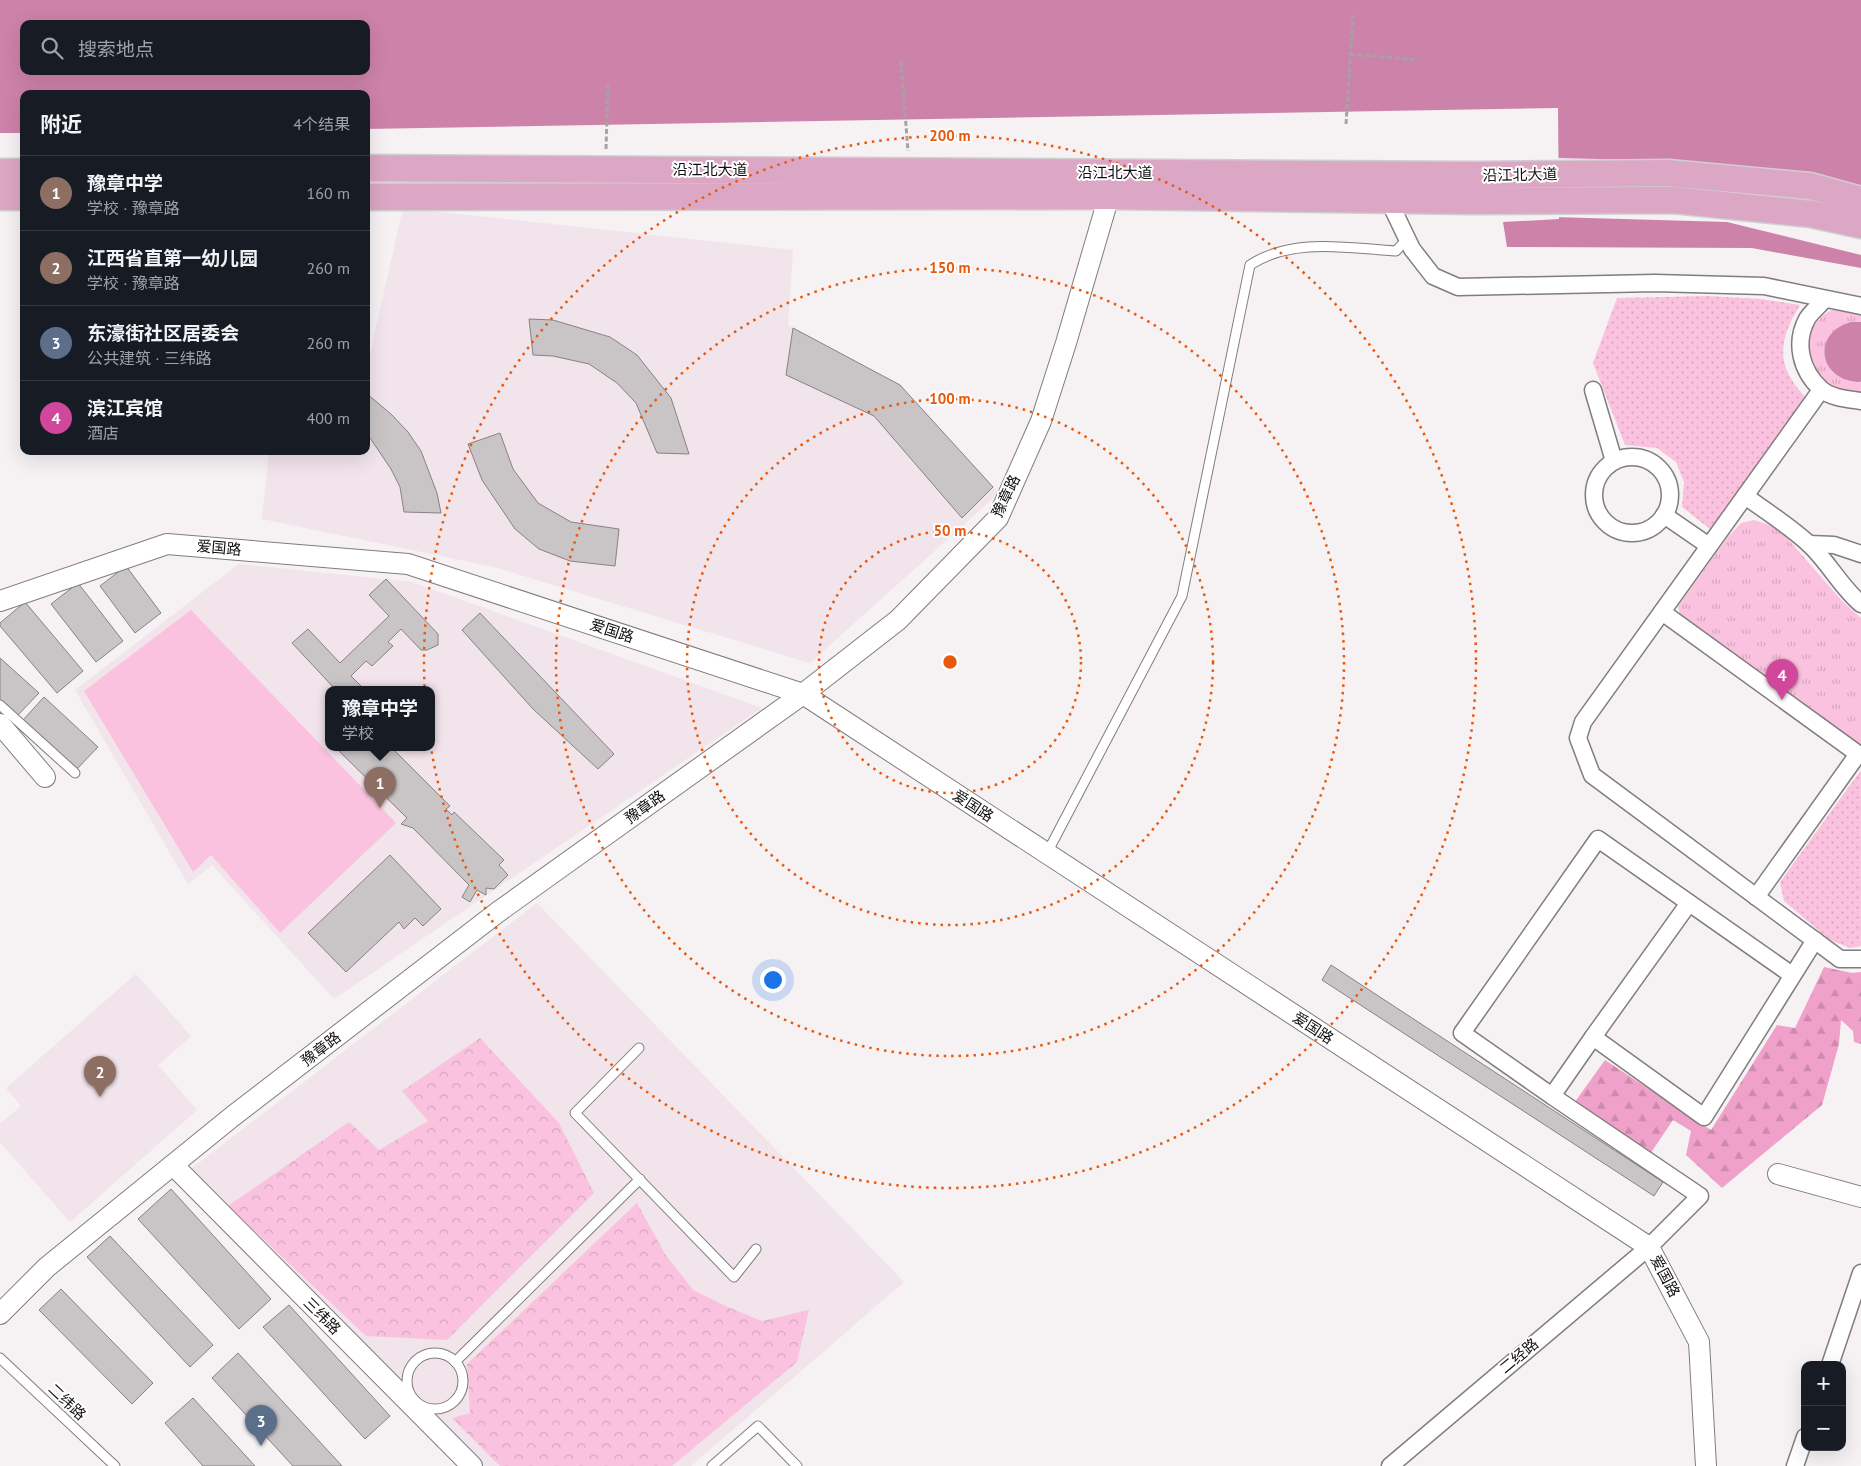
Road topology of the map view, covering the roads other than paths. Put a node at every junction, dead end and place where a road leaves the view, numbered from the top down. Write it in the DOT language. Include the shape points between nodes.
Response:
graph roads {
  1 [pos="370,168"];
  2 [pos="0,172"];
  3 [pos="20,172"];
  4 [pos="1108,185"];
  5 [pos="1387,187"];
  6 [pos="1473,188"];
  7 [pos="0,197"];
  8 [pos="20,197"];
  9 [pos="370,197"];
  10 [pos="1861,200"];
  11 [pos="1861,225"];
  12 [pos="1407,238"];
  13 [pos="1825,299"];
  14 [pos="1861,306"];
  15 [pos="1593,390"];
  16 [pos="1822,390"];
  17 [pos="1861,401"];
  18 [pos="1614,461"];
  19 [pos="1746,496"];
  20 [pos="1664,515"];
  21 [pos="1809,544"];
  22 [pos="1709,546"];
  23 [pos="1861,554"];
  24 [pos="0,601"];
  25 [pos="1861,604"];
  26 [pos="1662,612"];
  27 [pos="802,694"];
  28 [pos="0,705"];
  29 [pos="0,724"];
  30 [pos="1860,754"];
  31 [pos="74,773"];
  32 [pos="44,777"];
  33 [pos="1046,854"];
  34 [pos="1756,896"];
  35 [pos="1689,903"];
  36 [pos="1815,940"];
  37 [pos="1861,959"];
  38 [pos="1792,975"];
  39 [pos="1593,1037"];
  40 [pos="639,1048"];
  41 [pos="1552,1096"];
  42 [pos="173,1165"];
  43 [pos="1778,1174"];
  44 [pos="640,1179"];
  45 [pos="1861,1197"];
  46 [pos="1649,1246"];
  47 [pos="756,1249"];
  48 [pos="1861,1274"];
  49 [pos="0,1314"];
  50 [pos="0,1358"];
  51 [pos="1831,1361"];
  52 [pos="455,1362"];
  53 [pos="413,1403"];
  54 [pos="1801,1449"];
  55 [pos="115,1466"];
  56 [pos="472,1466"];
  57 [pos="712,1466"];
  58 [pos="798,1466"];
  59 [pos="1390,1466"];
  60 [pos="1706,1466"];
  61 [pos="1795,1466"];
  1 -- 4 [label="main road, 沿江北大道" via="910,172"];
  2 -- 3 [label="main road"];
  4 -- 5 [label="main road, 沿江北大道"];
  4 -- 9 [label="main road, 沿江北大道"];
  4 -- 27 [label="street, 豫章路" via="1066,344 1041,421 998,518 898,620"];
  5 -- 6 [label="main road, 沿江北大道"];
  5 -- 12 [label="street"];
  6 -- 10 [label="main road, 沿江北大道" via="1668,173 1810,186"];
  6 -- 11 [label="main road, 沿江北大道" via="1673,200 1812,214"];
  7 -- 8 [label="main road"];
  12 -- 13 [label="street" via="1433,276 1458,287 1665,283 1764,286"];
  12 -- 33 [label="lane" via="1396,251 1303,246 1263,256 1250,265 1182,596"];
  13 -- 14 [label="street"];
  13 -- 16 [label="street" via="1808,318 1801,334 1800,354 1808,373"];
  15 -- 18 [label="street"];
  16 -- 17 [label="street" via="1841,398"];
  16 -- 19 [label="street"];
  18 -- 20 [label="street" via="1639,457 1661,470 1670,492"];
  18 -- 20 [label="street" via="1597,479 1595,504 1601,516 1615,528 1633,532 1650,527"];
  19 -- 21 [label="street"];
  19 -- 22 [label="street"];
  20 -- 22 [label="street"];
  21 -- 23 [label="street" via="1834,545"];
  21 -- 25 [label="street"];
  22 -- 26 [label="street"];
  24 -- 27 [label="street, 爱国路" via="167,544 408,564"];
  26 -- 30 [label="street"];
  26 -- 34 [label="street" via="1583,722 1578,738 1592,775"];
  27 -- 33 [label="street, 爱国路"];
  27 -- 42 [label="street, 豫章路" via="498,912"];
  28 -- 31 [label="lane"];
  29 -- 32 [label="street"];
  30 -- 34 [label="street"];
  33 -- 46 [label="street, 爱国路"];
  34 -- 36 [label="street"];
  35 -- 38 [label="street"];
  35 -- 39 [label="street"];
  35 -- 41 [label="street" via="1598,839 1592,847 1462,1033"];
  36 -- 37 [label="street" via="1840,959"];
  36 -- 38 [label="street"];
  38 -- 39 [label="street" via="1704,1117"];
  39 -- 41 [label="street"];
  40 -- 44 [label="lane" via="575,1113"];
  41 -- 46 [label="street, 二经路" via="1700,1196"];
  42 -- 49 [label="street, 豫章路" via="47,1267"];
  42 -- 53 [label="street, 三纬路"];
  43 -- 45 [label="street"];
  44 -- 47 [label="lane" via="734,1277"];
  44 -- 52 [label="lane"];
  46 -- 59 [label="street, 二经路"];
  46 -- 60 [label="street, 爱国路" via="1699,1342"];
  48 -- 51 [label="street"];
  50 -- 55 [label="lane, 二纬路"];
  52 -- 53 [label="lane" via="463,1379 458,1397 451,1404 433,1408"];
  52 -- 53 [label="lane" via="440,1353 431,1353 416,1361 408,1376"];
  53 -- 56 [label="street, 三纬路"];
  54 -- 61 [label="street"];
  57 -- 58 [label="lane" via="758,1426"];
}
